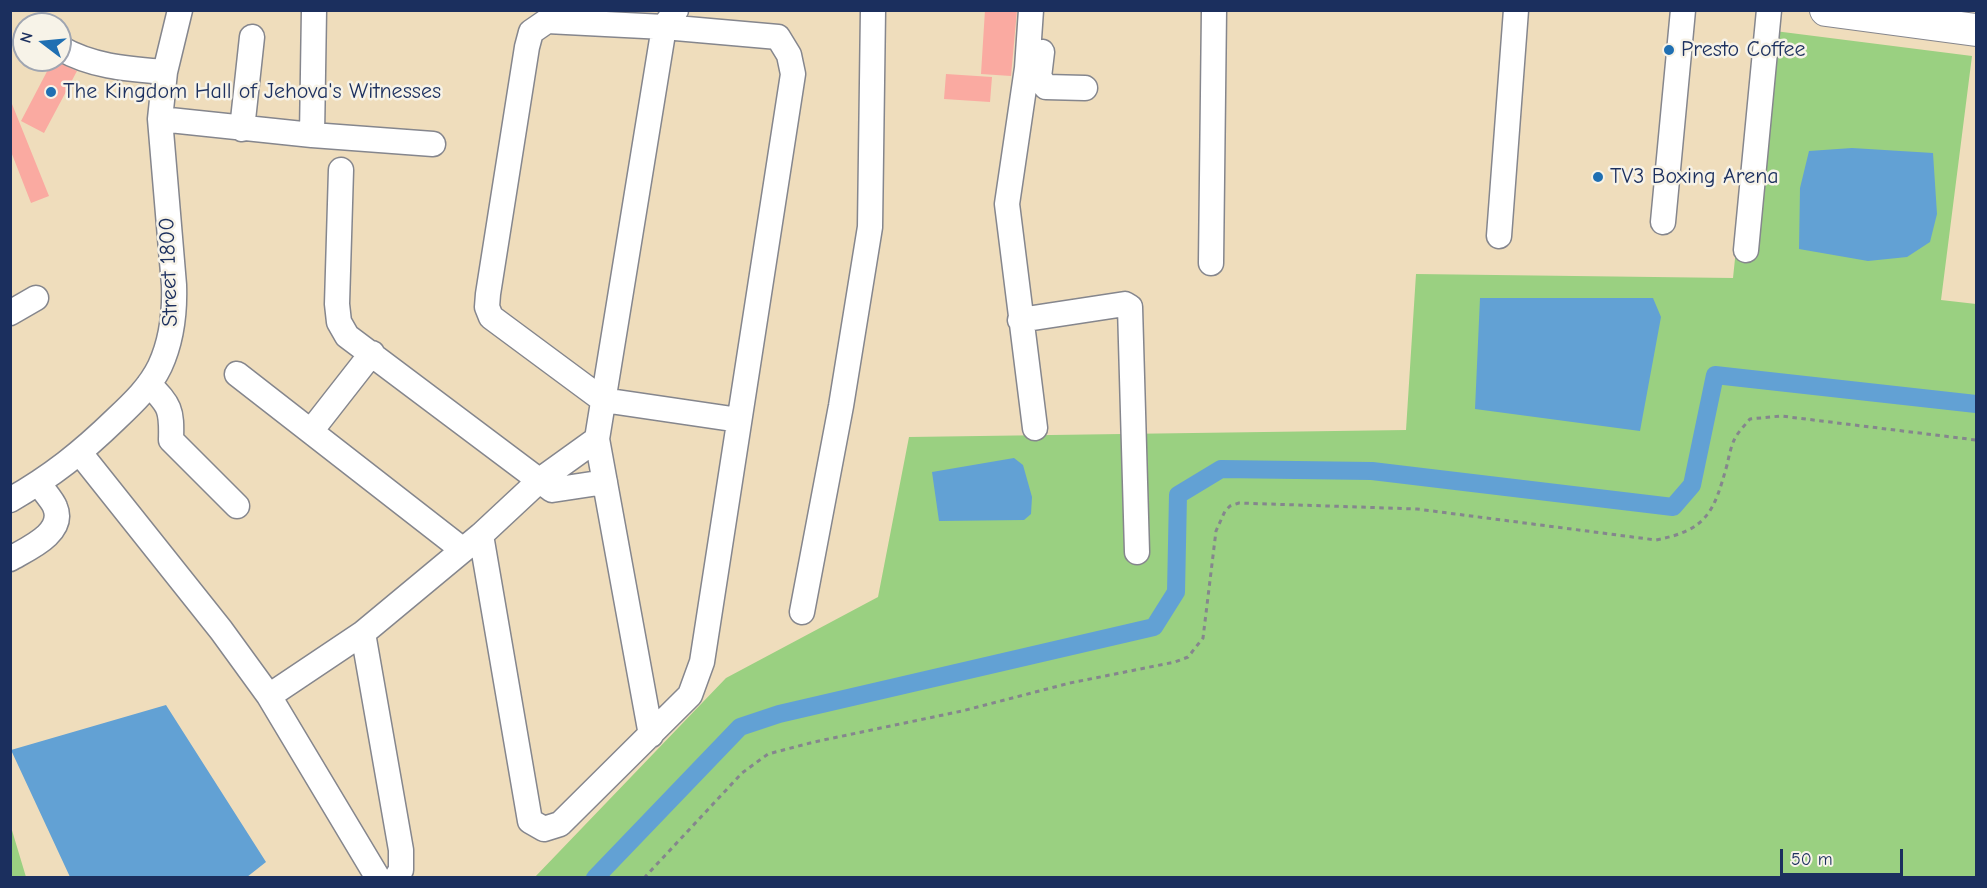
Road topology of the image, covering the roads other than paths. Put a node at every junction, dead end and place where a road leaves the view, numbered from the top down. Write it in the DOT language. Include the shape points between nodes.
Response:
graph roads {
  1 [pos="180,10"];
  2 [pos="314,10"];
  3 [pos="873,10"];
  4 [pos="1031,10"];
  5 [pos="1048,10"];
  6 [pos="1214,10"];
  7 [pos="1516,10"];
  8 [pos="1683,10"];
  9 [pos="1769,10"];
  10 [pos="1826,10"];
  11 [pos="666,16"];
  12 [pos="1977,30"];
  13 [pos="252,37"];
  14 [pos="72,55"];
  15 [pos="165,72"];
  16 [pos="1085,88"];
  17 [pos="160,119"];
  18 [pos="242,129"];
  19 [pos="312,135"];
  20 [pos="433,144"];
  21 [pos="341,170"];
  22 [pos="1663,222"];
  23 [pos="1499,236"];
  24 [pos="1746,250"];
  25 [pos="1211,263"];
  26 [pos="36,298"];
  27 [pos="10,313"];
  28 [pos="1020,320"];
  29 [pos="372,352"];
  30 [pos="237,374"];
  31 [pos="149,384"];
  32 [pos="603,400"];
  33 [pos="739,420"];
  34 [pos="1035,428"];
  35 [pos="311,430"];
  36 [pos="597,439"];
  37 [pos="80,453"];
  38 [pos="540,480"];
  39 [pos="605,482"];
  40 [pos="39,484"];
  41 [pos="10,500"];
  42 [pos="237,506"];
  43 [pos="481,535"];
  44 [pos="463,550"];
  45 [pos="1137,552"];
  46 [pos="10,559"];
  47 [pos="802,612"];
  48 [pos="363,633"];
  49 [pos="268,696"];
  50 [pos="651,735"];
  51 [pos="378,878"];
  52 [pos="396,878"];
  1 -- 15 [label="street, Street 1800"];
  2 -- 19 [label="street"];
  3 -- 47 [label="street" via="870,227"];
  4 -- 28 [label="street" via="1027,68 1007,204"];
  5 -- 16 [label="street" via="1039,77 1046,87"];
  6 -- 25 [label="street"];
  7 -- 23 [label="street"];
  8 -- 22 [label="street"];
  9 -- 24 [label="street"];
  10 -- 12 [label="main road"];
  11 -- 32 [label="street"];
  11 -- 32 [label="street" via="547,21 531,32 526,46 487,307 491,317"];
  11 -- 33 [label="street" via="778,37 789,55 793,74"];
  13 -- 18 [label="street"];
  14 -- 15 [label="street" via="117,68"];
  15 -- 17 [label="street, Street 1800"];
  17 -- 18 [label="street"];
  17 -- 31 [label="street, Street 1800" via="175,312 160,366"];
  18 -- 19 [label="street"];
  19 -- 20 [label="street"];
  21 -- 29 [label="street" via="339,322 347,336"];
  26 -- 27 [label="street"];
  28 -- 34 [label="street"];
  28 -- 45 [label="street" via="1125,304 1130,307"];
  29 -- 35 [label="street"];
  29 -- 38 [label="street"];
  30 -- 35 [label="street"];
  31 -- 37 [label="street, Street 1800"];
  31 -- 42 [label="street" via="168,403 171,440"];
  32 -- 33 [label="street"];
  32 -- 36 [label="street"];
  33 -- 50 [label="street" via="702,662 690,695"];
  35 -- 44 [label="street"];
  36 -- 38 [label="street"];
  36 -- 39 [label="street"];
  37 -- 40 [label="street, Street 1800"];
  37 -- 49 [label="street" via="221,630"];
  38 -- 39 [label="street" via="552,490"];
  38 -- 43 [label="street"];
  39 -- 50 [label="street"];
  40 -- 41 [label="street, Street 1800"];
  40 -- 46 [label="street" via="56,507 56,524 45,539"];
  43 -- 44 [label="street"];
  43 -- 50 [label="street" via="530,821 544,829 560,824"];
  44 -- 48 [label="street"];
  48 -- 49 [label="street"];
  48 -- 52 [label="street" via="401,850 401,870"];
  49 -- 51 [label="street"];
}
